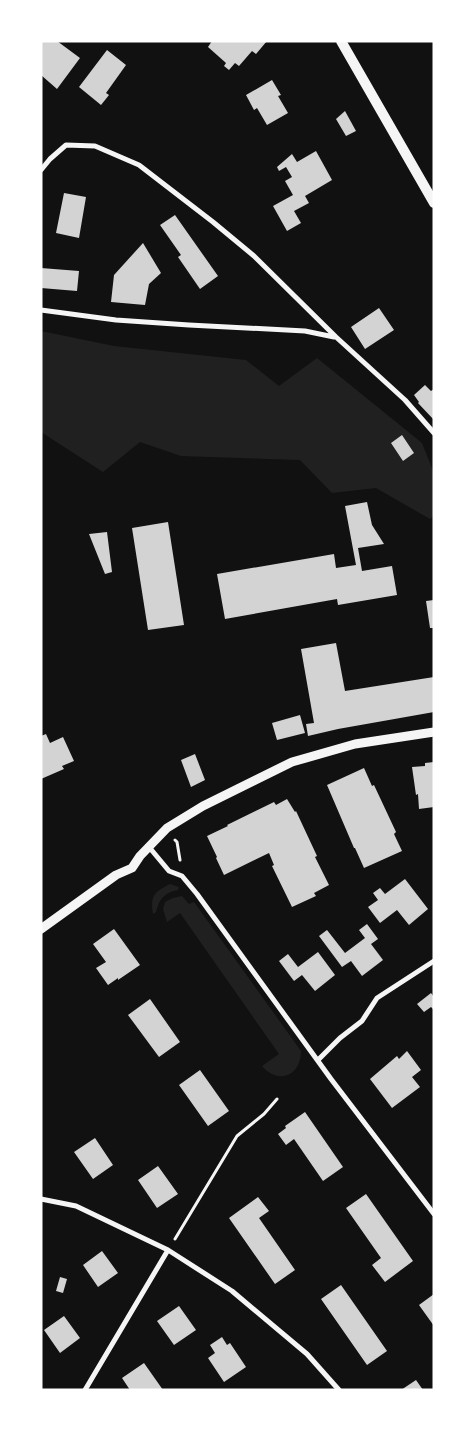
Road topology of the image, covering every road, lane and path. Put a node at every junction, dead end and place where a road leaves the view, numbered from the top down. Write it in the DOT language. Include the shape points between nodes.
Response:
graph roads {
  1 [pos="341,41"];
  2 [pos="41,170"];
  3 [pos="434,203"];
  4 [pos="41,310"];
  5 [pos="336,338"];
  6 [pos="434,433"];
  7 [pos="434,732"];
  8 [pos="148,847"];
  9 [pos="41,929"];
  10 [pos="434,961"];
  11 [pos="318,1060"];
  12 [pos="277,1099"];
  13 [pos="41,1200"];
  14 [pos="434,1214"];
  15 [pos="168,1250"];
  16 [pos="84,1390"];
  17 [pos="339,1390"];
  1 -- 3 [label="main road"];
  2 -- 5 [label="street" via="66,145 95,146 139,165 254,256"];
  4 -- 5 [label="street" via="116,320 305,331"];
  5 -- 6 [label="street" via="405,400"];
  7 -- 8 [label="street" via="355,744 292,762 196,810 173,824"];
  8 -- 9 [label="street" via="132,868 116,875"];
  8 -- 11 [label="street" via="169,871 182,876 197,894"];
  10 -- 11 [label="street" via="376,998 362,1021"];
  11 -- 14 [label="street"];
  12 -- 15 [label="path" via="237,1136"];
  13 -- 15 [label="street" via="76,1206"];
  15 -- 16 [label="street"];
  15 -- 17 [label="street" via="232,1291 307,1354"];
}
